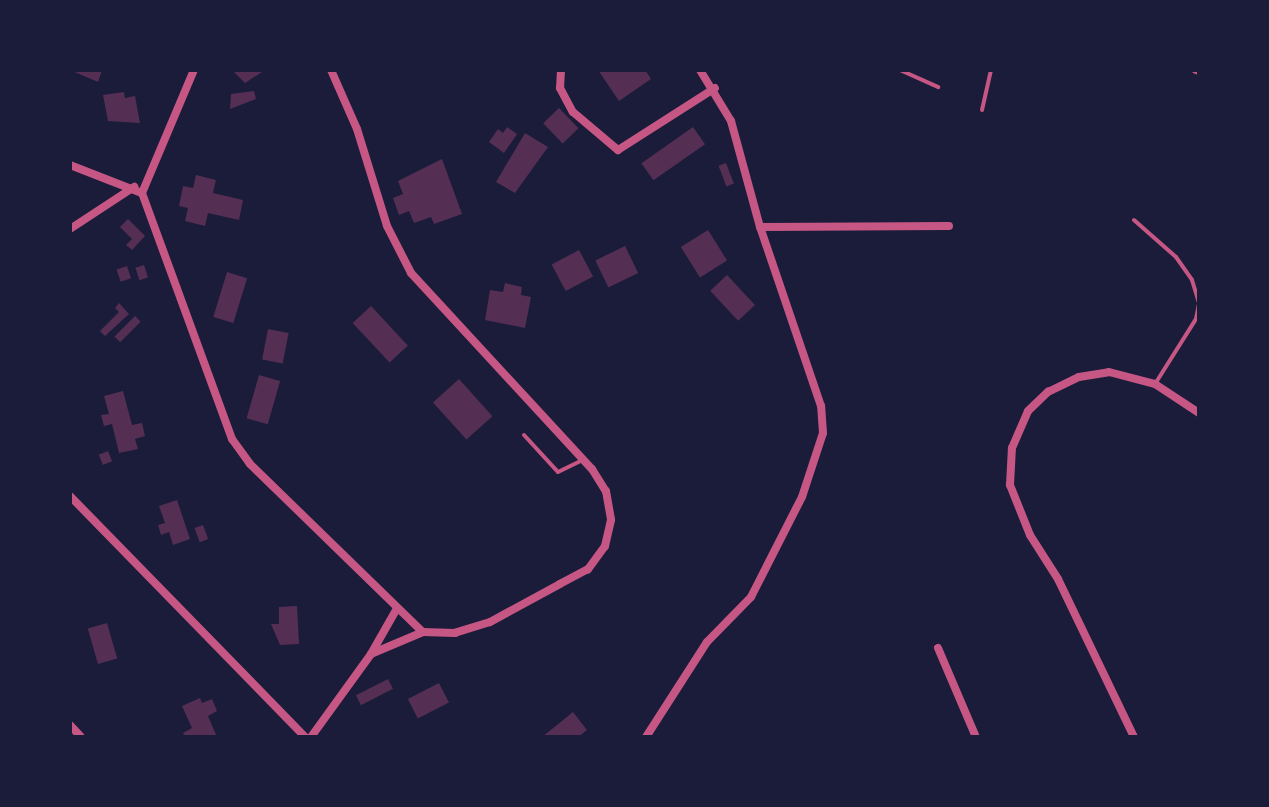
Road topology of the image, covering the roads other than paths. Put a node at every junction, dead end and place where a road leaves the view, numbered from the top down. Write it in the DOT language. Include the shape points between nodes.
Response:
graph roads {
  1 [pos="194,70"];
  2 [pos="331,70"];
  3 [pos="561,70"];
  4 [pos="700,70"];
  5 [pos="900,70"];
  6 [pos="991,70"];
  7 [pos="938,87"];
  8 [pos="715,88"];
  9 [pos="982,110"];
  10 [pos="70,165"];
  11 [pos="134,187"];
  12 [pos="142,193"];
  13 [pos="1134,220"];
  14 [pos="949,226"];
  15 [pos="760,227"];
  16 [pos="70,229"];
  17 [pos="1199,303"];
  18 [pos="1155,384"];
  19 [pos="1199,413"];
  20 [pos="524,435"];
  21 [pos="583,460"];
  22 [pos="70,496"];
  23 [pos="396,610"];
  24 [pos="423,632"];
  25 [pos="938,648"];
  26 [pos="371,654"];
  27 [pos="70,725"];
  28 [pos="81,737"];
  29 [pos="305,737"];
  30 [pos="311,737"];
  31 [pos="646,737"];
  32 [pos="976,737"];
  33 [pos="1134,737"];
  1 -- 12 [label="street"];
  2 -- 21 [label="street" via="357,129 387,226 411,273"];
  3 -- 8 [label="street" via="560,88 573,112 618,150"];
  4 -- 8 [label="street"];
  5 -- 7 [label="lane"];
  6 -- 9 [label="lane"];
  8 -- 15 [label="street" via="740,147"];
  10 -- 11 [label="street"];
  11 -- 12 [label="street"];
  11 -- 16 [label="street"];
  12 -- 23 [label="street" via="232,439 250,464"];
  13 -- 17 [label="lane" via="1176,257 1192,280"];
  14 -- 15 [label="street"];
  15 -- 31 [label="street" via="821,406 823,433 802,497 751,597 707,642"];
  17 -- 18 [label="lane" via="1196,319"];
  18 -- 19 [label="street"];
  18 -- 33 [label="street" via="1109,372 1079,377 1048,392 1028,411 1010,466 1010,485 1030,535 1058,579"];
  20 -- 21 [label="lane" via="558,472"];
  21 -- 24 [label="street" via="606,491 611,520 605,546 588,569 490,622 455,633"];
  22 -- 29 [label="street"];
  23 -- 24 [label="street"];
  23 -- 26 [label="street"];
  24 -- 26 [label="street"];
  25 -- 32 [label="street"];
  26 -- 30 [label="street"];
  27 -- 28 [label="street"];
}
